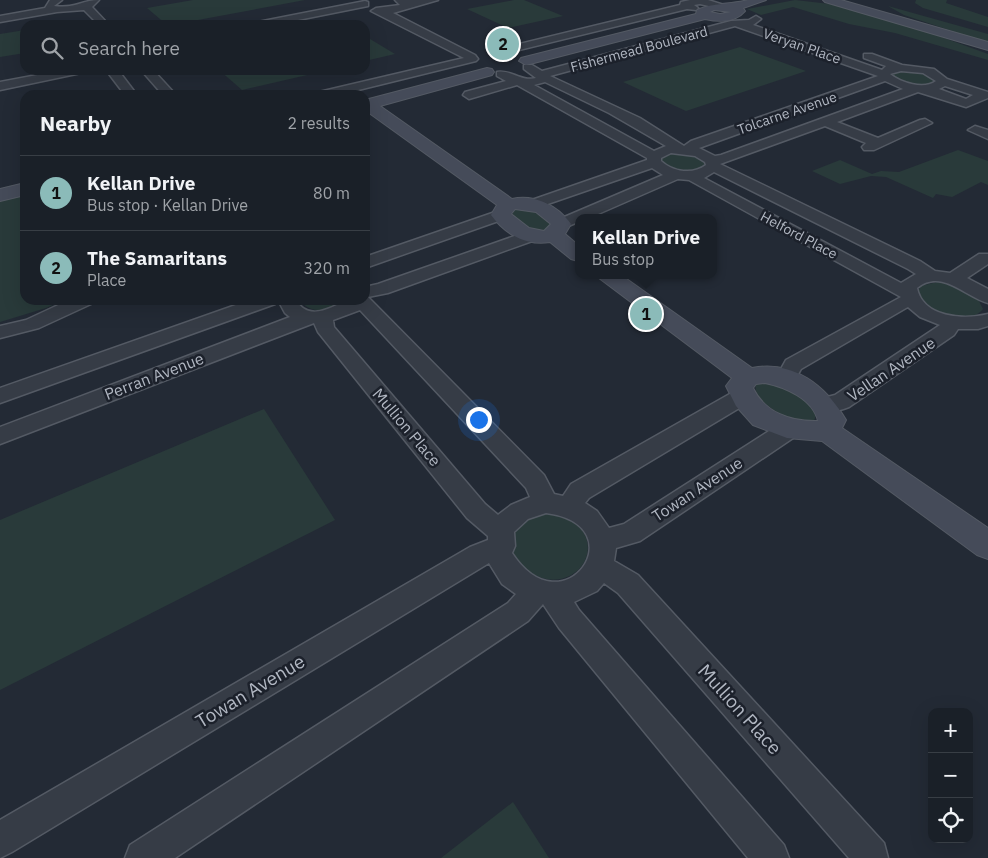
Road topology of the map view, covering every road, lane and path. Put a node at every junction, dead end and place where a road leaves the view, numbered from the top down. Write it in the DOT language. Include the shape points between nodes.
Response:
graph roads {
  1 [pos="433,0"];
  2 [pos="669,0"];
  3 [pos="760,0"];
  4 [pos="818,0"];
  5 [pos="829,0"];
  6 [pos="106,1"];
  7 [pos="366,2"];
  8 [pos="90,3"];
  9 [pos="56,4"];
  10 [pos="404,4"];
  11 [pos="685,5"];
  12 [pos="852,6"];
  13 [pos="701,7"];
  14 [pos="0,11"];
  15 [pos="379,11"];
  16 [pos="730,13"];
  17 [pos="418,14"];
  18 [pos="0,19"];
  19 [pos="70,20"];
  20 [pos="101,20"];
  21 [pos="281,20"];
  22 [pos="332,20"];
  23 [pos="817,39"];
  24 [pos="988,46"];
  25 [pos="860,53"];
  26 [pos="471,58"];
  27 [pos="492,59"];
  28 [pos="527,64"];
  29 [pos="902,68"];
  30 [pos="20,71"];
  31 [pos="501,74"];
  32 [pos="0,75"];
  33 [pos="56,75"];
  34 [pos="116,75"];
  35 [pos="152,75"];
  36 [pos="543,76"];
  37 [pos="885,76"];
  38 [pos="518,82"];
  39 [pos="943,82"];
  40 [pos="0,86"];
  41 [pos="921,88"];
  42 [pos="127,90"];
  43 [pos="165,90"];
  44 [pos="343,90"];
  45 [pos="469,95"];
  46 [pos="982,101"];
  47 [pos="370,103"];
  48 [pos="370,106"];
  49 [pos="823,121"];
  50 [pos="925,123"];
  51 [pos="683,149"];
  52 [pos="654,159"];
  53 [pos="712,163"];
  54 [pos="685,175"];
  55 [pos="20,191"];
  56 [pos="0,194"];
  57 [pos="534,204"];
  58 [pos="505,210"];
  59 [pos="593,214"];
  60 [pos="575,221"];
  61 [pos="557,229"];
  62 [pos="529,236"];
  63 [pos="575,252"];
  64 [pos="988,259"];
  65 [pos="370,260"];
  66 [pos="931,276"];
  67 [pos="611,279"];
  68 [pos="953,279"];
  69 [pos="370,294"];
  70 [pos="909,296"];
  71 [pos="988,297"];
  72 [pos="73,305"];
  73 [pos="254,305"];
  74 [pos="290,305"];
  75 [pos="355,305"];
  76 [pos="368,305"];
  77 [pos="316,317"];
  78 [pos="988,320"];
  79 [pos="960,323"];
  80 [pos="0,332"];
  81 [pos="988,336"];
  82 [pos="786,378"];
  83 [pos="745,386"];
  84 [pos="0,396"];
  85 [pos="826,418"];
  86 [pos="788,430"];
  87 [pos="0,436"];
  88 [pos="558,505"];
  89 [pos="501,539"];
  90 [pos="988,545"];
  91 [pos="602,554"];
  92 [pos="545,593"];
  93 [pos="0,840"];
  94 [pos="144,858"];
  95 [pos="770,858"];
  96 [pos="869,858"];
  1 -- 10 [label="street"];
  2 -- 11 [label="street"];
  3 -- 16 [label="street, Fishermead Boulevard"];
  4 -- 12 [label="street"];
  5 -- 12 [label="street"];
  6 -- 8 [label="street"];
  7 -- 15 [label="street" via="366,9"];
  7 -- 21 [label="street"];
  8 -- 9 [label="street"];
  8 -- 20 [label="street"];
  9 -- 14 [label="street"];
  9 -- 18 [label="street"];
  9 -- 19 [label="street"];
  10 -- 15 [label="street"];
  10 -- 17 [label="street"];
  11 -- 13 [label="street"];
  11 -- 27 [label="street, Fishermead Boulevard"];
  12 -- 24 [label="street"];
  13 -- 16 [label="street, Fishermead Boulevard"];
  13 -- 28 [label="street, Fishermead Boulevard"];
  15 -- 22 [label="street"];
  15 -- 26 [label="street"];
  16 -- 23 [label="street, Veryan Place"];
  16 -- 36 [label="street, Fishermead Boulevard"];
  16 -- 37 [label="street, Veryan Place"];
  25 -- 29 [label="street, Veryan Place"];
  26 -- 27 [label="street"];
  26 -- 44 [label="street"];
  27 -- 28 [label="street, Fishermead Boulevard"];
  27 -- 31 [label="street, Fishermead Boulevard"];
  27 -- 47 [label="street, Fishermead Boulevard"];
  28 -- 31 [label="street, Fishermead Boulevard" via="512,73"];
  28 -- 36 [label="street, Helford Place"];
  29 -- 37 [label="street, Veryan Place" via="889,69"];
  29 -- 39 [label="street, Veryan Place" via="929,72"];
  30 -- 32 [label="street"];
  31 -- 38 [label="street, Helford Place"];
  33 -- 40 [label="street"];
  34 -- 42 [label="street"];
  35 -- 43 [label="street"];
  36 -- 38 [label="street, Fishermead Boulevard" via="537,82"];
  36 -- 51 [label="street, Helford Place"];
  37 -- 41 [label="street, Veryan Place" via="898,84"];
  37 -- 51 [label="street, Tolcarne Avenue"];
  38 -- 45 [label="street, Fishermead Boulevard"];
  38 -- 52 [label="street, Helford Place"];
  39 -- 41 [label="street" via="939,86"];
  39 -- 46 [label="street, Veryan Place" via="984,95"];
  41 -- 46 [label="street, Veryan Place" via="966,103"];
  41 -- 49 [label="street, Tolcarne Avenue"];
  48 -- 58 [label="street"];
  49 -- 50 [label="street, Tolcarne Avenue" via="873,145"];
  49 -- 53 [label="street, Tolcarne Avenue"];
  51 -- 52 [label="street" via="662,150"];
  51 -- 53 [label="street, Helford Place" via="699,152"];
  52 -- 54 [label="street, Helford Place" via="662,169"];
  52 -- 57 [label="street"];
  53 -- 54 [label="street" via="709,171"];
  53 -- 66 [label="street, Helford Place"];
  54 -- 59 [label="street"];
  54 -- 70 [label="street, Helford Place"];
  55 -- 56 [label="street"];
  57 -- 58 [label="street"];
  57 -- 61 [label="street" via="556,216"];
  58 -- 62 [label="street" via="506,223 515,231"];
  58 -- 65 [label="street"];
  60 -- 61 [label="street"];
  61 -- 62 [label="street"];
  61 -- 63 [label="street"];
  62 -- 69 [label="street"];
  64 -- 68 [label="street"];
  66 -- 68 [label="street, Helford Place"];
  66 -- 70 [label="street" via="912,281 908,286"];
  67 -- 83 [label="street"];
  68 -- 71 [label="street, Helford Place"];
  70 -- 79 [label="street, Helford Place" via="927,313"];
  70 -- 82 [label="street" via="793,365"];
  72 -- 80 [label="street" via="32,324"];
  73 -- 84 [label="street, Perran Avenue"];
  74 -- 77 [label="street" via="294,311"];
  75 -- 77 [label="street, Perran Avenue" via="350,310"];
  76 -- 88 [label="street"];
  77 -- 87 [label="street, Perran Avenue"];
  77 -- 89 [label="street, Mullion Place"];
  78 -- 79 [label="street"];
  79 -- 81 [label="street, Helford Place"];
  79 -- 85 [label="street, Vellan Avenue" via="841,402"];
  82 -- 83 [label="street" via="766,374"];
  82 -- 85 [label="street" via="800,385"];
  83 -- 86 [label="street" via="751,408 769,422"];
  83 -- 88 [label="street"];
  85 -- 86 [label="street" via="808,433"];
  85 -- 90 [label="street"];
  86 -- 91 [label="street, Towan Avenue"];
  88 -- 89 [label="street" via="527,506 509,518"];
  88 -- 91 [label="street" via="583,514 594,524"];
  89 -- 92 [label="street" via="497,553 504,569 514,580"];
  89 -- 93 [label="street, Towan Avenue"];
  91 -- 92 [label="street" via="593,579 576,590"];
  91 -- 96 [label="street, Mullion Place" via="871,856"];
  92 -- 94 [label="street"];
  92 -- 95 [label="street"];
}
